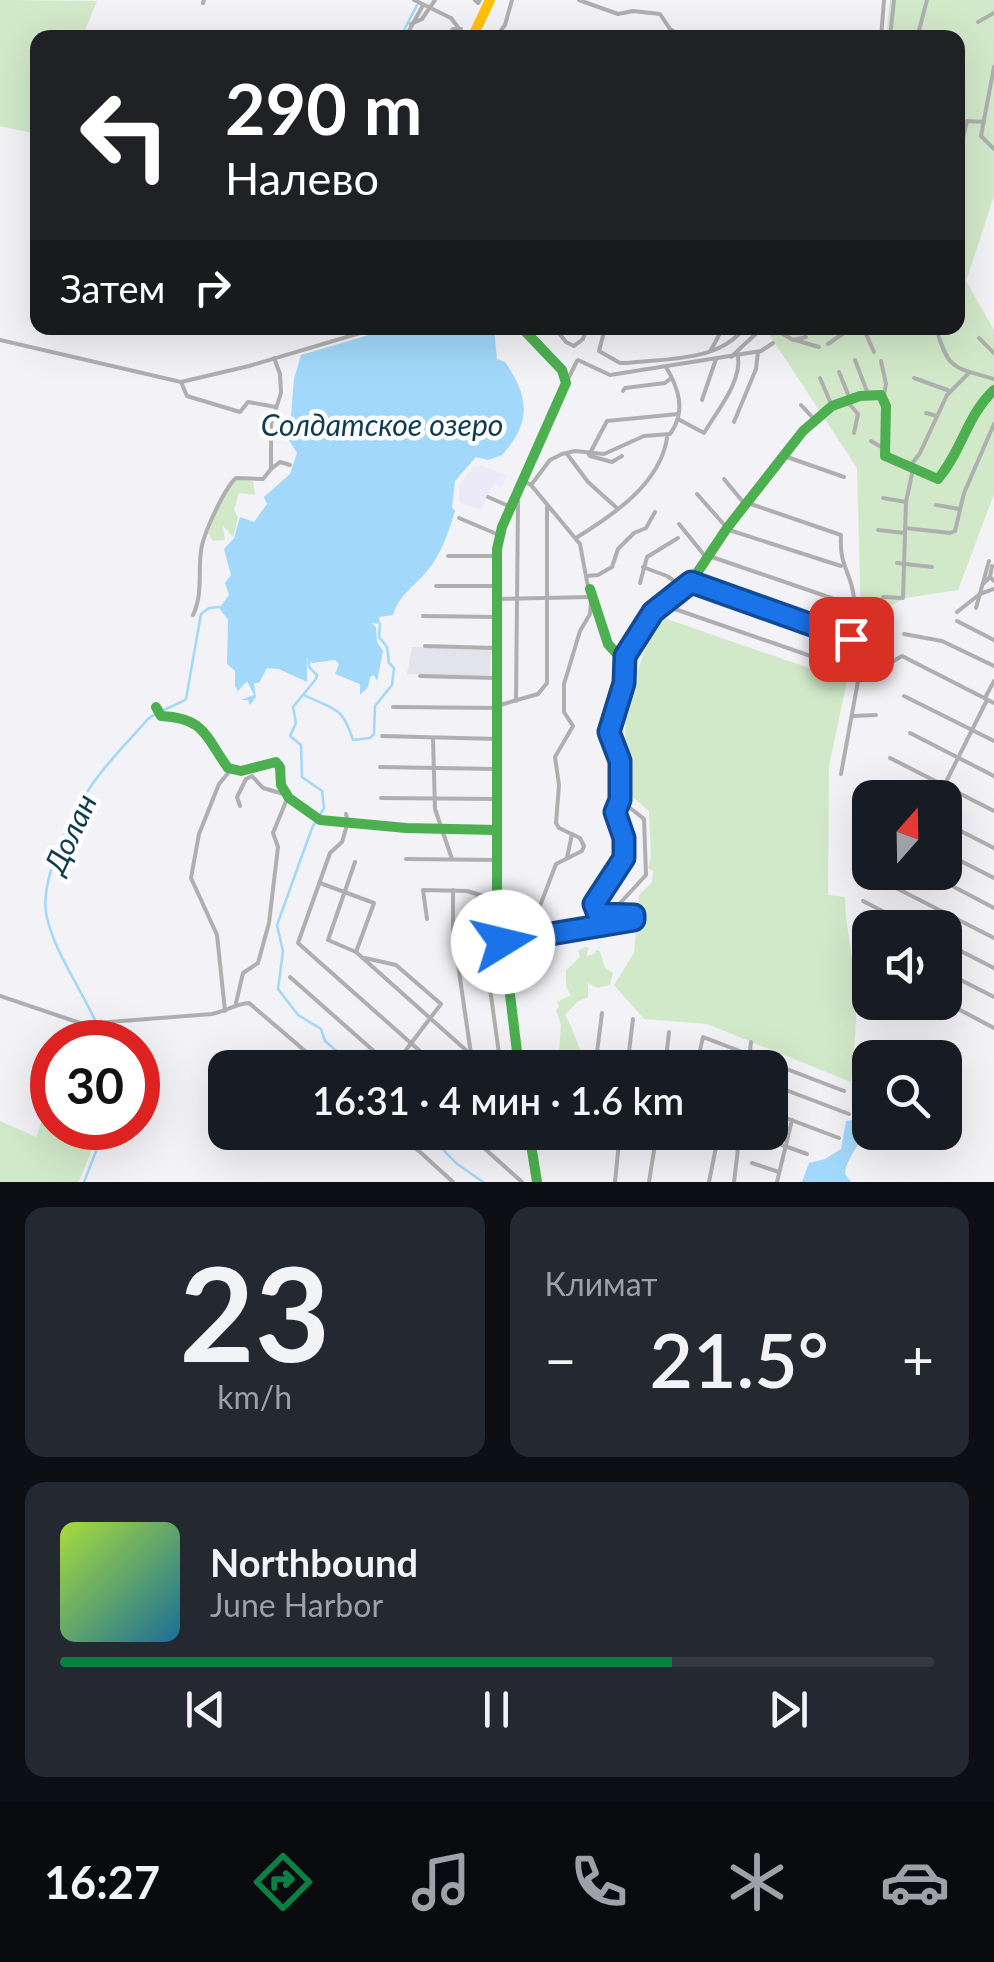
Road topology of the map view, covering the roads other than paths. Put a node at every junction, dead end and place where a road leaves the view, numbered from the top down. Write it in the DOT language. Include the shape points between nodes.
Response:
graph roads {
  1 [pos="414,0"];
  2 [pos="436,0"];
  3 [pos="490,0"];
  4 [pos="512,0"];
  5 [pos="579,0"];
  6 [pos="884,0"];
  7 [pos="894,0"];
  8 [pos="927,0"];
  9 [pos="423,6"];
  10 [pos="430,9"];
  11 [pos="994,14"];
  12 [pos="978,22"];
  13 [pos="411,24"];
  14 [pos="409,30"];
  15 [pos="461,30"];
  16 [pos="469,30"];
  17 [pos="501,30"];
  18 [pos="673,30"];
  19 [pos="881,30"];
  20 [pos="891,30"];
  21 [pos="919,30"];
  22 [pos="994,67"];
  23 [pos="984,122"];
  24 [pos="966,124"];
  25 [pos="965,128"];
  26 [pos="994,149"];
  27 [pos="353,335"];
  28 [pos="529,335"];
  29 [pos="560,335"];
  30 [pos="584,335"];
  31 [pos="601,335"];
  32 [pos="718,335"];
  33 [pos="738,335"];
  34 [pos="754,335"];
  35 [pos="786,335"];
  36 [pos="842,335"];
  37 [pos="866,335"];
  38 [pos="938,335"];
  39 [pos="806,337"];
  40 [pos="979,338"];
  41 [pos="0,340"];
  42 [pos="795,340"];
  43 [pos="773,343"];
  44 [pos="828,344"];
  45 [pos="819,347"];
  46 [pos="711,350"];
  47 [pos="758,352"];
  48 [pos="874,352"];
  49 [pos="994,353"];
  50 [pos="738,356"];
  51 [pos="730,357"];
  52 [pos="274,358"];
  53 [pos="716,359"];
  54 [pos="854,360"];
  55 [pos="881,361"];
  56 [pos="666,366"];
  57 [pos="649,368"];
  58 [pos="627,371"];
  59 [pos="839,372"];
  60 [pos="969,373"];
  61 [pos="671,378"];
  62 [pos="820,378"];
  63 [pos="914,378"];
  64 [pos="994,379"];
  65 [pos="569,381"];
  66 [pos="181,382"];
  67 [pos="649,386"];
  68 [pos="631,387"];
  69 [pos="950,390"];
  70 [pos="994,390"];
  71 [pos="623,391"];
  72 [pos="868,394"];
  73 [pos="883,397"];
  74 [pos="702,400"];
  75 [pos="848,400"];
  76 [pos="800,405"];
  77 [pos="832,406"];
  78 [pos="276,407"];
  79 [pos="926,413"];
  80 [pos="678,416"];
  81 [pos="937,416"];
  82 [pos="815,420"];
  83 [pos="734,422"];
  84 [pos="994,424"];
  85 [pos="854,433"];
  86 [pos="667,436"];
  87 [pos="871,441"];
  88 [pos="986,441"];
  89 [pos="994,447"];
  90 [pos="884,448"];
  91 [pos="566,452"];
  92 [pos="588,454"];
  93 [pos="622,456"];
  94 [pos="786,456"];
  95 [pos="290,465"];
  96 [pos="911,467"];
  97 [pos="271,469"];
  98 [pos="844,477"];
  99 [pos="724,479"];
  100 [pos="524,484"];
  101 [pos="697,494"];
  102 [pos="488,497"];
  103 [pos="883,498"];
  104 [pos="906,502"];
  105 [pos="747,505"];
  106 [pos="936,505"];
  107 [pos="511,507"];
  108 [pos="547,507"];
  109 [pos="618,509"];
  110 [pos="960,509"];
  111 [pos="655,512"];
  112 [pos="459,518"];
  113 [pos="679,524"];
  114 [pos="727,528"];
  115 [pos="878,530"];
  116 [pos="905,530"];
  117 [pos="499,534"];
  118 [pos="576,538"];
  119 [pos="678,538"];
  120 [pos="448,556"];
  121 [pos="497,556"];
  122 [pos="706,558"];
  123 [pos="900,563"];
  124 [pos="991,564"];
  125 [pos="643,567"];
  126 [pos="843,567"];
  127 [pos="932,567"];
  128 [pos="992,579"];
  129 [pos="640,582"];
  130 [pos="984,584"];
  131 [pos="688,585"];
  132 [pos="436,586"];
  133 [pos="497,586"];
  134 [pos="589,588"];
  135 [pos="994,589"];
  136 [pos="980,594"];
  137 [pos="883,597"];
  138 [pos="497,599"];
  139 [pos="516,599"];
  140 [pos="546,599"];
  141 [pos="663,602"];
  142 [pos="976,608"];
  143 [pos="957,612"];
  144 [pos="193,615"];
  145 [pos="423,616"];
  146 [pos="497,617"];
  147 [pos="848,619"];
  148 [pos="958,621"];
  149 [pos="904,634"];
  150 [pos="849,637"];
  151 [pos="994,640"];
  152 [pos="425,646"];
  153 [pos="497,648"];
  154 [pos="625,656"];
  155 [pos="994,666"];
  156 [pos="860,669"];
  157 [pos="850,670"];
  158 [pos="420,676"];
  159 [pos="497,678"];
  160 [pos="994,681"];
  161 [pos="994,693"];
  162 [pos="904,696"];
  163 [pos="989,700"];
  164 [pos="516,702"];
  165 [pos="392,706"];
  166 [pos="497,707"];
  167 [pos="156,708"];
  168 [pos="876,715"];
  169 [pos="852,716"];
  170 [pos="972,730"];
  171 [pos="910,733"];
  172 [pos="382,736"];
  173 [pos="610,737"];
  174 [pos="433,738"];
  175 [pos="497,739"];
  176 [pos="994,741"];
  177 [pos="604,743"];
  178 [pos="958,757"];
  179 [pos="890,758"];
  180 [pos="380,767"];
  181 [pos="434,768"];
  182 [pos="231,769"];
  183 [pos="497,769"];
  184 [pos="841,774"];
  185 [pos="994,776"];
  186 [pos="932,780"];
  187 [pos="947,780"];
  188 [pos="962,795"];
  189 [pos="288,797"];
  190 [pos="381,798"];
  191 [pos="435,798"];
  192 [pos="497,799"];
  193 [pos="620,800"];
  194 [pos="240,806"];
  195 [pos="994,811"];
  196 [pos="347,819"];
  197 [pos="441,829"];
  198 [pos="497,830"];
  199 [pos="962,832"];
  200 [pos="572,834"];
  201 [pos="994,848"];
  202 [pos="567,858"];
  203 [pos="406,859"];
  204 [pos="452,859"];
  205 [pos="497,860"];
  206 [pos="355,862"];
  207 [pos="962,862"];
  208 [pos="994,878"];
  209 [pos="320,883"];
  210 [pos="454,890"];
  211 [pos="900,890"];
  212 [pos="960,890"];
  213 [pos="345,892"];
  214 [pos="477,894"];
  215 [pos="497,900"];
  216 [pos="862,900"];
  217 [pos="994,908"];
  218 [pos="881,910"];
  219 [pos="587,914"];
  220 [pos="598,914"];
  221 [pos="610,914"];
  222 [pos="427,919"];
  223 [pos="994,938"];
  224 [pos="506,941"];
  225 [pos="962,951"];
  226 [pos="358,955"];
  227 [pos="994,968"];
  228 [pos="290,977"];
  229 [pos="962,981"];
  230 [pos="0,996"];
  231 [pos="994,997"];
  232 [pos="236,1002"];
  233 [pos="226,1011"];
  234 [pos="962,1011"];
  235 [pos="602,1012"];
  236 [pos="430,1018"];
  237 [pos="633,1019"];
  238 [pos="994,1028"];
  239 [pos="669,1032"];
  240 [pos="411,1042"];
  241 [pos="751,1042"];
  242 [pos="304,1050"];
  243 [pos="374,1050"];
  244 [pos="405,1050"];
  245 [pos="420,1050"];
  246 [pos="466,1050"];
  247 [pos="470,1050"];
  248 [pos="498,1050"];
  249 [pos="518,1050"];
  250 [pos="597,1050"];
  251 [pos="629,1050"];
  252 [pos="667,1050"];
  253 [pos="700,1050"];
  254 [pos="734,1050"];
  255 [pos="750,1050"];
  256 [pos="788,1070"];
  257 [pos="788,1091"];
  258 [pos="844,1091"];
  259 [pos="849,1114"];
  260 [pos="788,1119"];
  261 [pos="792,1120"];
  262 [pos="788,1138"];
  263 [pos="839,1138"];
  264 [pos="788,1148"];
  265 [pos="418,1150"];
  266 [pos="486,1150"];
  267 [pos="532,1150"];
  268 [pos="617,1150"];
  269 [pos="655,1150"];
  270 [pos="716,1150"];
  271 [pos="740,1150"];
  272 [pos="785,1150"];
  273 [pos="807,1154"];
  274 [pos="752,1162"];
  275 [pos="442,1172"];
  276 [pos="779,1172"];
  277 [pos="439,1182"];
  278 [pos="453,1182"];
  279 [pos="522,1182"];
  280 [pos="537,1182"];
  281 [pos="614,1182"];
  282 [pos="649,1182"];
  283 [pos="710,1182"];
  284 [pos="734,1182"];
  285 [pos="777,1182"];
  1 -- 9 [label="street"];
  2 -- 10 [label="street"];
  3 -- 16 [label="street"];
  4 -- 17 [label="street"];
  5 -- 18 [label="street" via="618,14 660,14"];
  6 -- 19 [label="street"];
  7 -- 20 [label="street"];
  8 -- 21 [label="street"];
  9 -- 10 [label="street"];
  9 -- 13 [label="street"];
  10 -- 13 [label="street"];
  10 -- 15 [label="street"];
  11 -- 12 [label="street"];
  13 -- 14 [label="street"];
  22 -- 23 [label="street"];
  23 -- 24 [label="street"];
  23 -- 26 [label="street" via="980,136"];
  24 -- 25 [label="street"];
  27 -- 52 [label="street"];
  28 -- 65 [label="street"];
  29 -- 30 [label="street" via="574,346"];
  31 -- 46 [label="street" via="598,351 620,363"];
  32 -- 46 [label="street"];
  33 -- 46 [label="street"];
  34 -- 51 [label="street"];
  35 -- 42 [label="street"];
  36 -- 44 [label="street"];
  37 -- 48 [label="street"];
  38 -- 60 [label="street" via="948,361"];
  39 -- 42 [label="street"];
  40 -- 49 [label="street"];
  41 -- 66 [label="street"];
  42 -- 45 [label="street"];
  43 -- 47 [label="street"];
  47 -- 50 [label="street"];
  47 -- 83 [label="street"];
  50 -- 51 [label="street"];
  50 -- 80 [label="street" via="722,406 704,434"];
  51 -- 53 [label="street"];
  52 -- 66 [label="street"];
  52 -- 78 [label="street" via="281,384"];
  53 -- 56 [label="street"];
  53 -- 74 [label="street"];
  54 -- 72 [label="street"];
  55 -- 73 [label="street"];
  56 -- 57 [label="street"];
  56 -- 61 [label="street"];
  57 -- 58 [label="street"];
  57 -- 67 [label="street"];
  58 -- 65 [label="street" via="606,374 578,359"];
  58 -- 68 [label="street"];
  59 -- 75 [label="street"];
  60 -- 64 [label="street"];
  60 -- 69 [label="street"];
  61 -- 67 [label="street"];
  61 -- 80 [label="street" via="679,388"];
  62 -- 77 [label="street"];
  63 -- 69 [label="street"];
  65 -- 100 [label="street"];
  66 -- 78 [label="street" via="187,396 224,409 240,412 248,402"];
  67 -- 68 [label="street"];
  68 -- 71 [label="street"];
  69 -- 81 [label="street"];
  70 -- 96 [label="street" via="970,416 939,479"];
  72 -- 73 [label="street"];
  72 -- 75 [label="street"];
  73 -- 90 [label="street"];
  75 -- 77 [label="street"];
  75 -- 85 [label="street" via="858,416"];
  76 -- 82 [label="street"];
  77 -- 82 [label="street"];
  78 -- 97 [label="street"];
  79 -- 81 [label="street"];
  80 -- 86 [label="street"];
  80 -- 92 [label="street" via="607,420"];
  81 -- 96 [label="street"];
  82 -- 94 [label="street"];
  84 -- 88 [label="street"];
  86 -- 92 [label="street" via="644,436 618,450"];
  86 -- 109 [label="street" via="659,468"];
  87 -- 90 [label="street"];
  88 -- 89 [label="street"];
  88 -- 110 [label="street"];
  90 -- 96 [label="street" via="887,459"];
  91 -- 92 [label="street"];
  91 -- 100 [label="street"];
  91 -- 109 [label="street"];
  92 -- 93 [label="street" via="609,462"];
  94 -- 98 [label="street"];
  94 -- 105 [label="street"];
  95 -- 97 [label="street"];
  96 -- 104 [label="street"];
  97 -- 144 [label="street" via="262,480 236,478 223,496 201,548"];
  99 -- 105 [label="street"];
  100 -- 107 [label="street"];
  100 -- 108 [label="street"];
  100 -- 139 [label="street" via="516,516"];
  101 -- 114 [label="street"];
  102 -- 107 [label="street"];
  103 -- 104 [label="street"];
  104 -- 116 [label="street"];
  105 -- 114 [label="street"];
  105 -- 126 [label="street" via="841,535"];
  106 -- 110 [label="street"];
  107 -- 117 [label="street"];
  108 -- 118 [label="street"];
  108 -- 140 [label="street"];
  109 -- 118 [label="street"];
  110 -- 116 [label="street" via="952,533"];
  111 -- 134 [label="street"];
  112 -- 117 [label="street"];
  113 -- 122 [label="street"];
  114 -- 122 [label="street"];
  114 -- 126 [label="street"];
  115 -- 116 [label="street"];
  116 -- 123 [label="street"];
  117 -- 121 [label="street"];
  118 -- 134 [label="street"];
  119 -- 125 [label="street" via="651,553"];
  120 -- 121 [label="street"];
  121 -- 133 [label="street"];
  122 -- 131 [label="street"];
  122 -- 147 [label="street" via="840,601"];
  123 -- 127 [label="street"];
  123 -- 137 [label="street" via="904,598"];
  124 -- 128 [label="street"];
  124 -- 130 [label="street"];
  125 -- 129 [label="street"];
  125 -- 131 [label="street"];
  126 -- 147 [label="street" via="854,597"];
  128 -- 130 [label="street"];
  130 -- 136 [label="street"];
  131 -- 141 [label="street"];
  131 -- 150 [label="street"];
  132 -- 133 [label="street"];
  133 -- 138 [label="street"];
  134 -- 140 [label="street"];
  134 -- 154 [label="street" via="610,649"];
  134 -- 200 [label="street" via="589,619 564,684 563,708 572,730 555,757 556,824"];
  135 -- 136 [label="street"];
  136 -- 142 [label="street"];
  136 -- 143 [label="street"];
  138 -- 139 [label="street"];
  138 -- 146 [label="street"];
  139 -- 140 [label="street"];
  139 -- 164 [label="street"];
  140 -- 164 [label="street" via="546,685"];
  141 -- 154 [label="street"];
  141 -- 157 [label="street"];
  145 -- 146 [label="street"];
  146 -- 153 [label="street"];
  147 -- 150 [label="street"];
  148 -- 151 [label="street"];
  149 -- 155 [label="street" via="942,641"];
  150 -- 157 [label="street"];
  152 -- 153 [label="street"];
  153 -- 159 [label="street"];
  154 -- 173 [label="street"];
  156 -- 157 [label="street"];
  156 -- 163 [label="street" via="902,656"];
  156 -- 169 [label="street"];
  158 -- 159 [label="street"];
  159 -- 166 [label="street"];
  160 -- 163 [label="street"];
  161 -- 163 [label="street"];
  162 -- 170 [label="street"];
  163 -- 170 [label="street"];
  164 -- 166 [label="street"];
  165 -- 166 [label="street"];
  166 -- 175 [label="street"];
  167 -- 182 [label="street" via="160,716 187,718 204,728"];
  168 -- 169 [label="street"];
  169 -- 184 [label="street"];
  170 -- 176 [label="street"];
  170 -- 178 [label="street"];
  171 -- 178 [label="street"];
  172 -- 174 [label="street"];
  173 -- 177 [label="street"];
  173 -- 193 [label="street" via="620,757"];
  174 -- 175 [label="street"];
  174 -- 181 [label="street"];
  175 -- 183 [label="street"];
  178 -- 185 [label="street"];
  178 -- 187 [label="street"];
  179 -- 186 [label="street"];
  180 -- 181 [label="street"];
  181 -- 183 [label="street"];
  181 -- 191 [label="street"];
  182 -- 189 [label="street" via="276,762"];
  182 -- 233 [label="street" via="198,834 191,878 218,935"];
  183 -- 192 [label="street"];
  188 -- 195 [label="street"];
  189 -- 194 [label="street" via="252,776 237,797"];
  189 -- 196 [label="street" via="318,820"];
  189 -- 232 [label="street" via="272,836 278,847 266,937 258,964 243,973"];
  190 -- 191 [label="street"];
  191 -- 192 [label="street"];
  191 -- 197 [label="street"];
  192 -- 198 [label="street"];
  193 -- 220 [label="street" via="615,812 624,858 595,902"];
  193 -- 221 [label="street" via="644,817 646,875"];
  196 -- 197 [label="street"];
  196 -- 209 [label="street"];
  197 -- 198 [label="street"];
  197 -- 204 [label="street"];
  198 -- 205 [label="street"];
  199 -- 201 [label="street"];
  200 -- 202 [label="street"];
  200 -- 202 [label="street" via="584,846"];
  202 -- 224 [label="street" via="556,864 538,911 511,928"];
  203 -- 204 [label="street"];
  204 -- 205 [label="street"];
  205 -- 215 [label="street"];
  206 -- 213 [label="street"];
  207 -- 208 [label="street"];
  209 -- 213 [label="street"];
  209 -- 240 [label="street" via="298,943"];
  210 -- 214 [label="street"];
  210 -- 222 [label="street" via="422,890"];
  210 -- 247 [label="street" via="453,930"];
  211 -- 223 [label="street"];
  212 -- 217 [label="street"];
  213 -- 226 [label="street" via="328,940"];
  213 -- 226 [label="street" via="374,903"];
  214 -- 215 [label="street"];
  214 -- 248 [label="street"];
  215 -- 224 [label="street"];
  216 -- 218 [label="street"];
  219 -- 220 [label="street"];
  220 -- 221 [label="street"];
  221 -- 224 [label="street" via="634,920"];
  224 -- 249 [label="street"];
  225 -- 227 [label="street"];
  226 -- 236 [label="street"];
  226 -- 236 [label="street" via="396,965 426,991 440,1004"];
  228 -- 243 [label="street"];
  229 -- 231 [label="street"];
  230 -- 233 [label="street" via="92,1025"];
  232 -- 233 [label="street"];
  232 -- 242 [label="street" via="252,1004"];
  234 -- 238 [label="street"];
  235 -- 250 [label="street"];
  236 -- 240 [label="street"];
  236 -- 246 [label="street"];
  237 -- 251 [label="street"];
  239 -- 252 [label="street"];
  240 -- 244 [label="street"];
  240 -- 245 [label="street"];
  241 -- 255 [label="street"];
  253 -- 254 [label="street" via="703,1038"];
  256 -- 258 [label="street"];
  257 -- 259 [label="street"];
  260 -- 261 [label="street"];
  261 -- 262 [label="street"];
  261 -- 263 [label="street"];
  264 -- 273 [label="street"];
  265 -- 275 [label="street"];
  266 -- 279 [label="street"];
  267 -- 280 [label="street"];
  268 -- 281 [label="street"];
  269 -- 282 [label="street"];
  270 -- 283 [label="street"];
  271 -- 284 [label="street"];
  272 -- 276 [label="street"];
  274 -- 276 [label="street"];
  275 -- 277 [label="street"];
  275 -- 278 [label="street"];
  276 -- 285 [label="street"];
}
